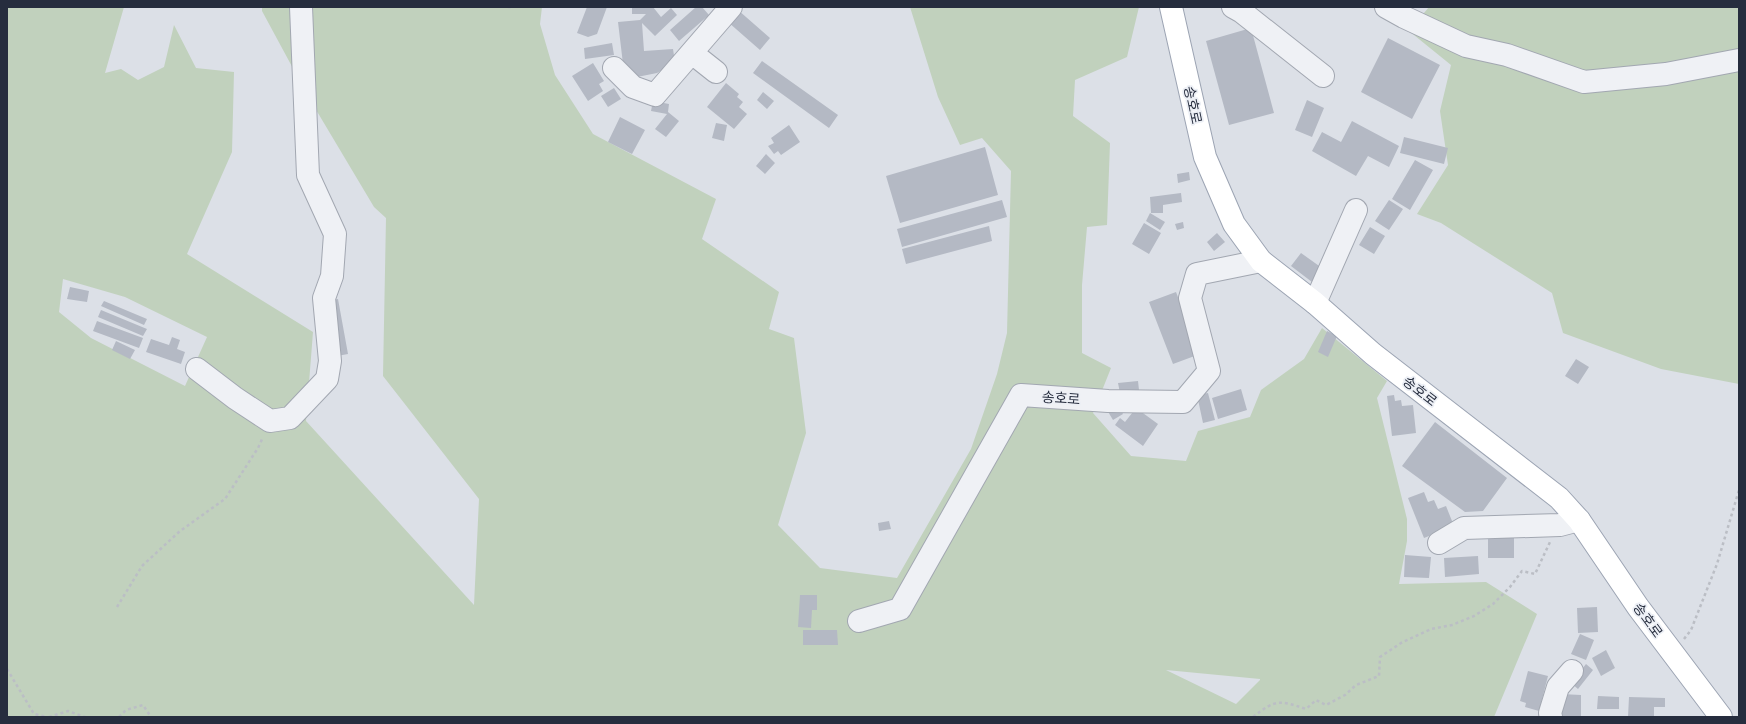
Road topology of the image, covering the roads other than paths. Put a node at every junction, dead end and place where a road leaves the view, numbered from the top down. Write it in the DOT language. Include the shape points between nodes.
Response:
graph roads {
  1 [pos="301,7"];
  2 [pos="731,7"];
  3 [pos="1170,7"];
  4 [pos="1233,7"];
  5 [pos="1386,7"];
  6 [pos="692,53"];
  7 [pos="1739,60"];
  8 [pos="614,68"];
  9 [pos="716,72"];
  10 [pos="1323,76"];
  11 [pos="1356,210"];
  12 [pos="1261,261"];
  13 [pos="1315,303"];
  14 [pos="197,369"];
  15 [pos="1570,522"];
  16 [pos="1440,543"];
  17 [pos="859,621"];
  18 [pos="1572,671"];
  19 [pos="1551,717"];
  20 [pos="1721,717"];
  1 -- 14 [label="street" via="308,175 335,234 332,276 324,298 330,361 327,379 290,418 270,422"];
  2 -- 6 [label="street"];
  3 -- 12 [label="main road, 송호로" via="1205,157 1234,224"];
  4 -- 10 [label="street"];
  5 -- 7 [label="street" via="1466,46 1507,55 1584,82 1666,74"];
  6 -- 8 [label="street" via="654,95 633,87"];
  6 -- 9 [label="street"];
  11 -- 13 [label="street"];
  12 -- 13 [label="main road, 송호로"];
  12 -- 17 [label="street, 송호로" via="1197,274 1190,298 1209,371 1183,402 1108,401 1022,395 900,609"];
  13 -- 15 [label="main road, 송호로" via="1373,354 1559,498"];
  15 -- 16 [label="street" via="1464,528"];
  15 -- 20 [label="main road, 송호로"];
  18 -- 19 [label="street" via="1558,687"];
}
